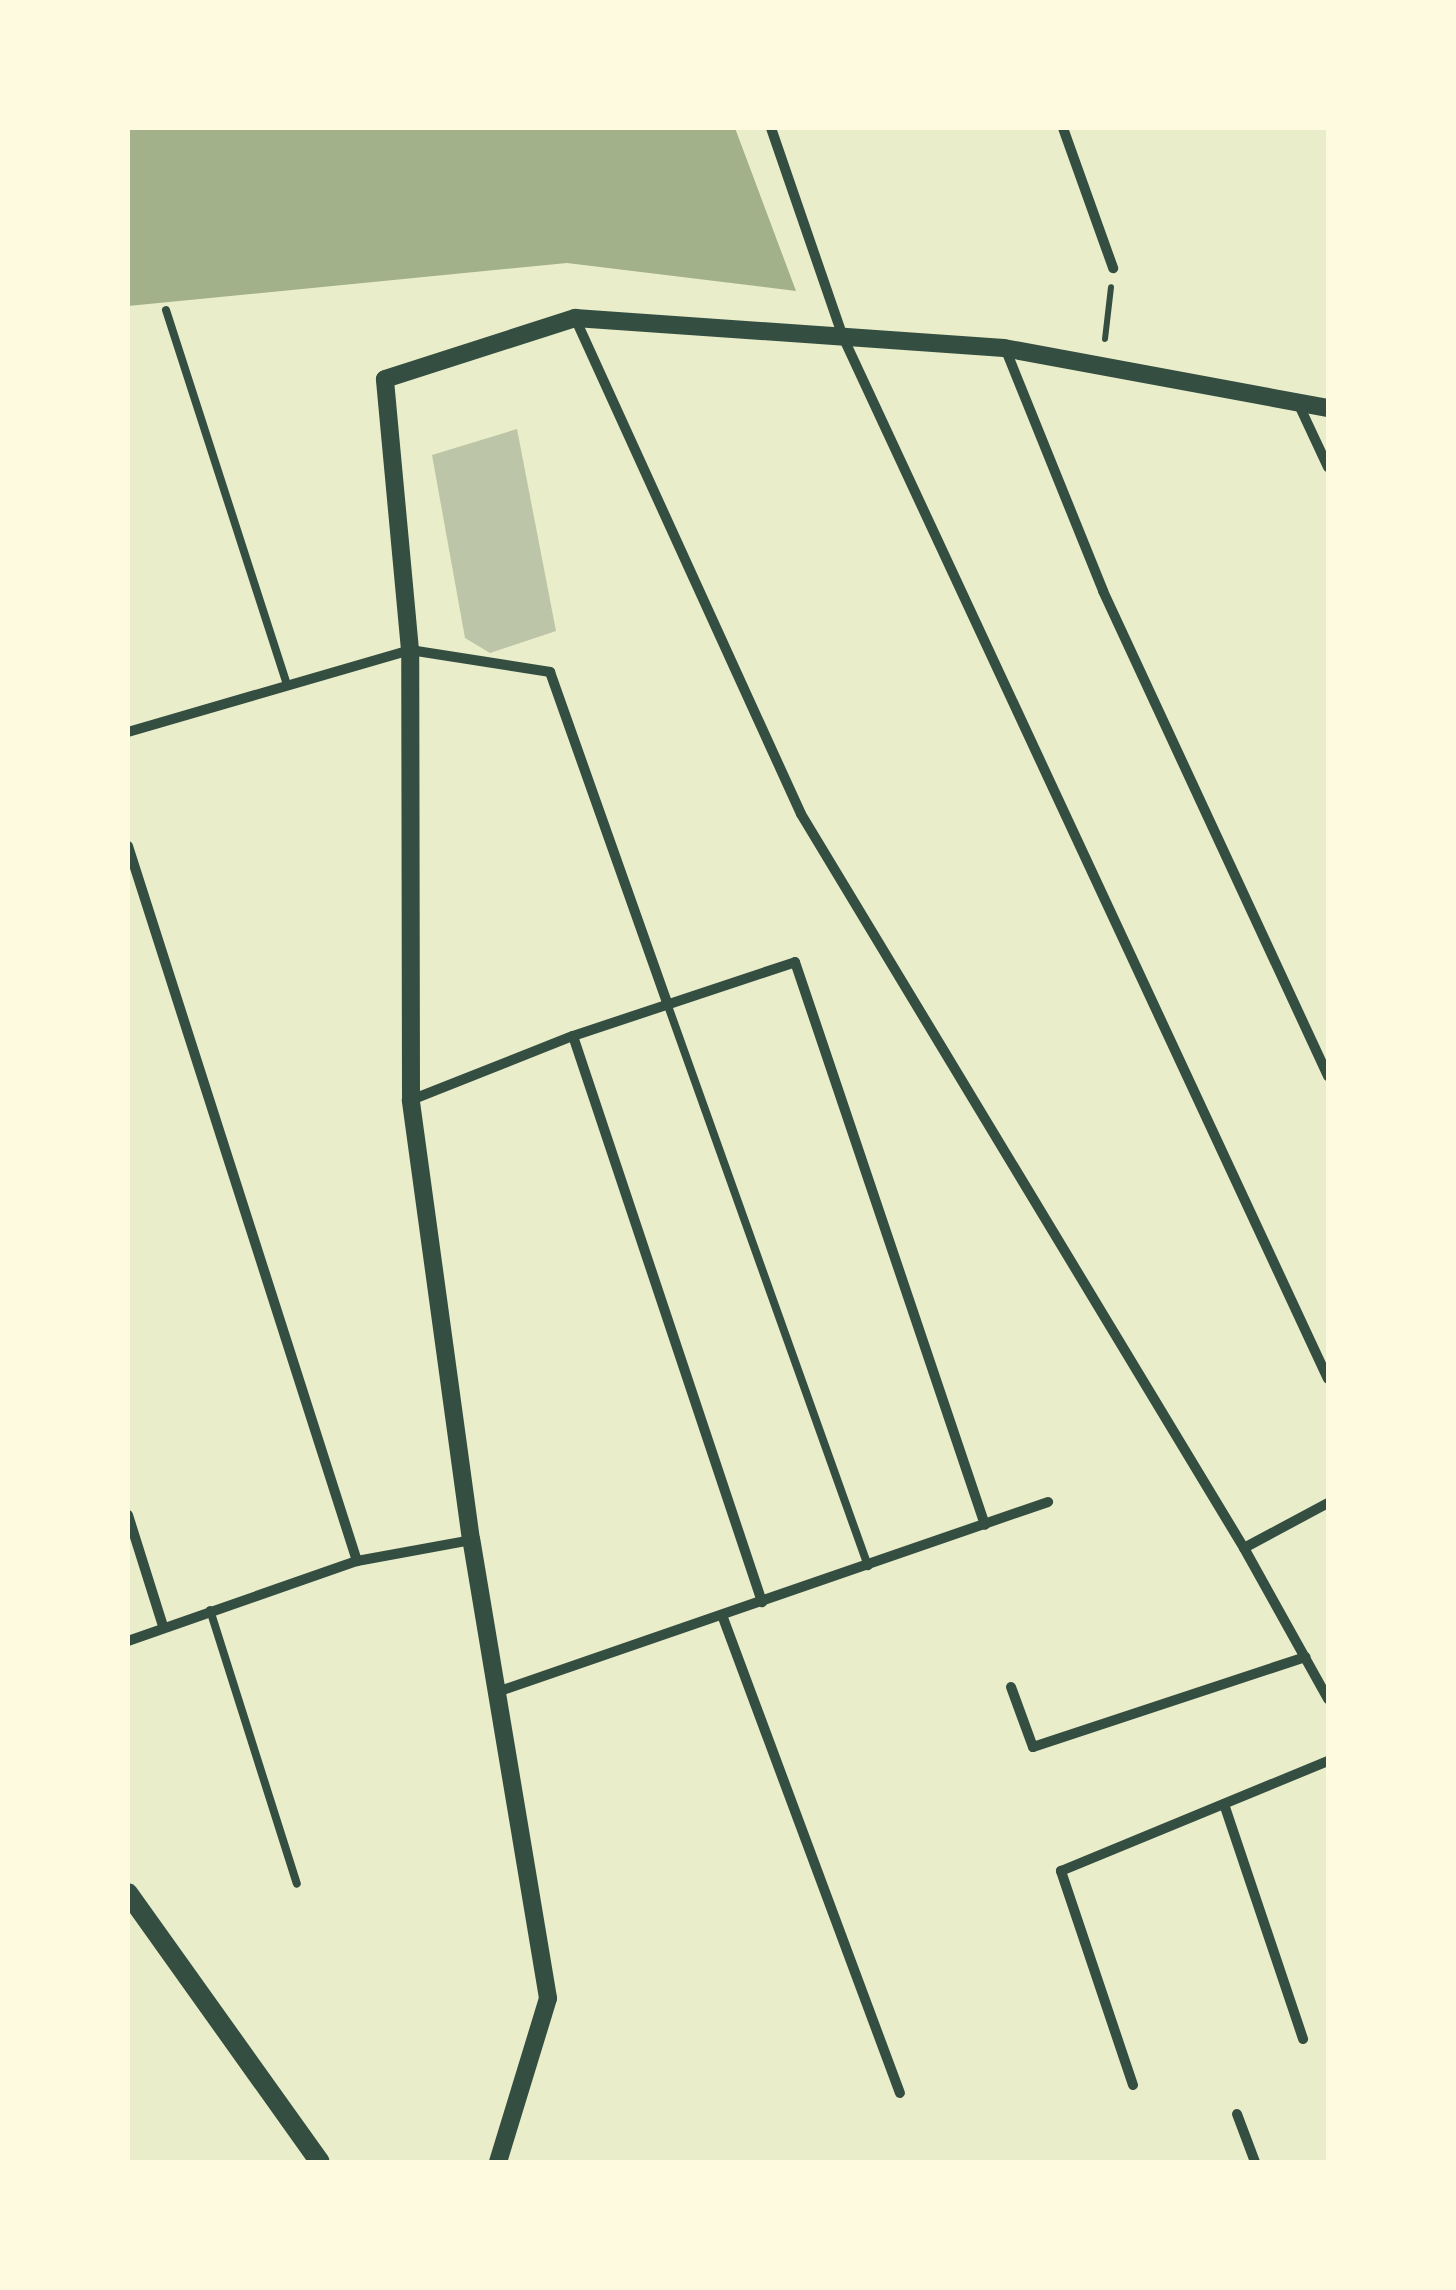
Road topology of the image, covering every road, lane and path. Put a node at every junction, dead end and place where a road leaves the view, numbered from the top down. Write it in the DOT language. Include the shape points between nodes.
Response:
graph roads {
  1 [pos="772,128"];
  2 [pos="1063,128"];
  3 [pos="1113,268"];
  4 [pos="166,310"];
  5 [pos="575,318"];
  6 [pos="843,336"];
  7 [pos="1004,348"];
  8 [pos="1102,365"];
  9 [pos="1298,402"];
  10 [pos="1328,408"];
  11 [pos="1328,467"];
  12 [pos="410,650"];
  13 [pos="286,682"];
  14 [pos="128,732"];
  15 [pos="128,846"];
  16 [pos="667,1003"];
  17 [pos="574,1036"];
  18 [pos="1328,1076"];
  19 [pos="411,1100"];
  20 [pos="1328,1379"];
  21 [pos="1048,1502"];
  22 [pos="1328,1503"];
  23 [pos="128,1516"];
  24 [pos="985,1526"];
  25 [pos="471,1540"];
  26 [pos="1244,1548"];
  27 [pos="356,1560"];
  28 [pos="868,1566"];
  29 [pos="762,1602"];
  30 [pos="210,1610"];
  31 [pos="722,1615"];
  32 [pos="163,1626"];
  33 [pos="128,1641"];
  34 [pos="1304,1657"];
  35 [pos="1011,1687"];
  36 [pos="497,1692"];
  37 [pos="1328,1699"];
  38 [pos="1328,1761"];
  39 [pos="1224,1804"];
  40 [pos="297,1884"];
  41 [pos="128,1893"];
  42 [pos="1303,2039"];
  43 [pos="1134,2085"];
  44 [pos="900,2093"];
  45 [pos="1236,2114"];
  46 [pos="320,2162"];
  47 [pos="498,2162"];
  48 [pos="1255,2162"];
  1 -- 6 [label="street"];
  2 -- 3 [label="street"];
  3 -- 8 [label="path"];
  4 -- 13 [label="lane"];
  5 -- 6 [label="street"];
  5 -- 12 [label="street" via="385,379"];
  5 -- 26 [label="street" via="802,814"];
  6 -- 7 [label="street"];
  6 -- 20 [label="street"];
  7 -- 8 [label="street"];
  7 -- 18 [label="street" via="1103,591"];
  8 -- 9 [label="street"];
  9 -- 10 [label="street"];
  9 -- 11 [label="street"];
  12 -- 13 [label="street"];
  12 -- 16 [label="street" via="550,672"];
  12 -- 19 [label="street"];
  13 -- 14 [label="street"];
  15 -- 27 [label="street"];
  16 -- 17 [label="street"];
  16 -- 24 [label="street" via="795,962"];
  16 -- 28 [label="lane"];
  17 -- 19 [label="street"];
  17 -- 29 [label="street"];
  19 -- 25 [label="street"];
  21 -- 24 [label="street"];
  22 -- 26 [label="street"];
  23 -- 32 [label="street"];
  24 -- 28 [label="street"];
  25 -- 27 [label="street"];
  25 -- 36 [label="street"];
  26 -- 34 [label="street"];
  27 -- 30 [label="street"];
  28 -- 29 [label="street"];
  29 -- 31 [label="street"];
  30 -- 32 [label="street"];
  30 -- 40 [label="lane"];
  31 -- 36 [label="street"];
  31 -- 44 [label="street"];
  32 -- 33 [label="street"];
  34 -- 35 [label="street" via="1033,1748"];
  34 -- 37 [label="street"];
  36 -- 47 [label="street" via="548,1998"];
  38 -- 39 [label="street"];
  39 -- 42 [label="street"];
  39 -- 43 [label="street" via="1061,1871"];
  41 -- 46 [label="main road"];
  45 -- 48 [label="street"];
}
